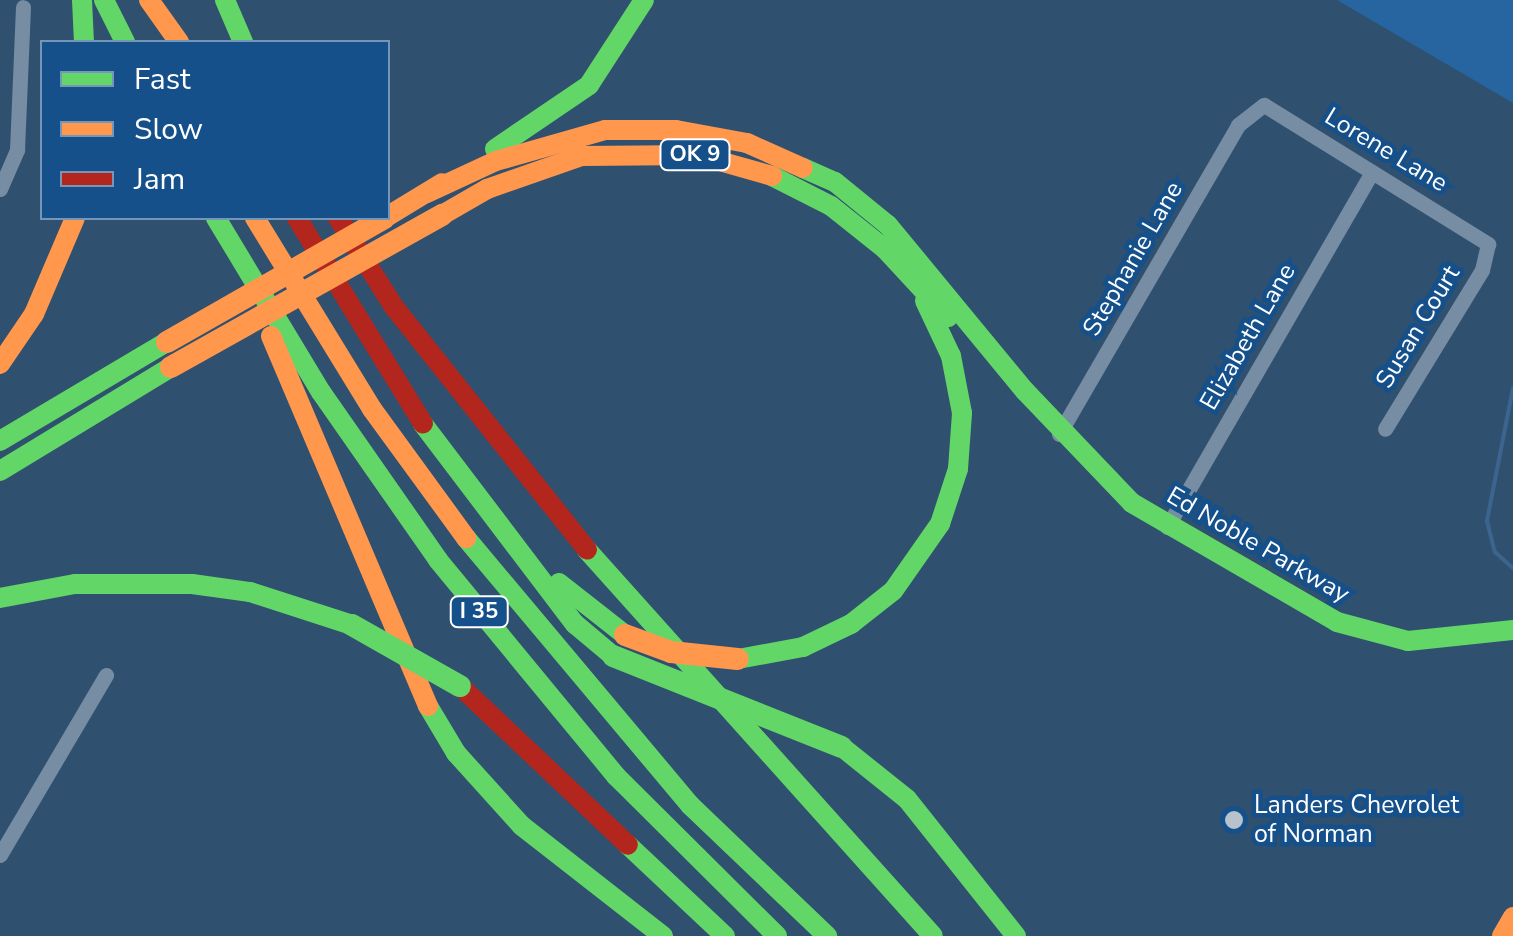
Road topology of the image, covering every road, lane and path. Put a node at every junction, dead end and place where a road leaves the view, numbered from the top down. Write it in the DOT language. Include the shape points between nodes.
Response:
graph roads {
  1 [pos="82,0"];
  2 [pos="104,0"];
  3 [pos="146,0"];
  4 [pos="225,0"];
  5 [pos="644,0"];
  6 [pos="22,7"];
  7 [pos="84,40"];
  8 [pos="123,40"];
  9 [pos="163,40"];
  10 [pos="177,40"];
  11 [pos="242,40"];
  12 [pos="0,82"];
  13 [pos="19,86"];
  14 [pos="1250,109"];
  15 [pos="1372,172"];
  16 [pos="0,189"];
  17 [pos="427,192"];
  18 [pos="390,214"];
  19 [pos="74,220"];
  20 [pos="217,220"];
  21 [pos="256,220"];
  22 [pos="298,220"];
  23 [pos="339,220"];
  24 [pos="379,220"];
  25 [pos="233,247"];
  26 [pos="1490,250"];
  27 [pos="918,286"];
  28 [pos="0,364"];
  29 [pos="1025,391"];
  30 [pos="1386,428"];
  31 [pos="1059,434"];
  32 [pos="0,440"];
  33 [pos="455,466"];
  34 [pos="0,471"];
  35 [pos="1167,527"];
  36 [pos="0,598"];
  37 [pos="1513,630"];
  38 [pos="106,676"];
  39 [pos="0,856"];
  40 [pos="1513,916"];
  41 [pos="663,936"];
  42 [pos="725,936"];
  43 [pos="777,936"];
  44 [pos="827,936"];
  45 [pos="933,936"];
  46 [pos="1016,936"];
  47 [pos="1502,936"];
  1 -- 7 [label="main road"];
  2 -- 8 [label="main road"];
  3 -- 9 [label="main road"];
  3 -- 10 [label="main road"];
  4 -- 11 [label="main road"];
  5 -- 17 [label="main road" via="590,85"];
  6 -- 13 [label="street"];
  12 -- 13 [label="street"];
  13 -- 16 [label="street" via="17,150"];
  14 -- 15 [label="street, Lorene Lane" via="1274,109"];
  14 -- 31 [label="street, Stephanie Lane"];
  15 -- 26 [label="street, Lorene Lane"];
  15 -- 35 [label="street, Elizabeth Lane"];
  17 -- 18 [label="main road"];
  17 -- 29 [label="main road" via="496,161 605,130 676,130 747,143 834,182 888,225"];
  19 -- 28 [label="main road" via="34,314"];
  20 -- 25 [label="main road, I 35"];
  21 -- 44 [label="main road, I 35" via="372,409 512,601 690,806"];
  22 -- 33 [label="main road, OK 9" via="372,348"];
  23 -- 45 [label="main road" via="406,324 528,485"];
  24 -- 32 [label="main road, bridge"];
  25 -- 41 [label="main road" via="400,643 456,753 522,826"];
  25 -- 43 [label="main road, I 35" via="362,452 505,646 616,776"];
  26 -- 30 [label="street, Susan Court"];
  27 -- 29 [label="main road"];
  27 -- 33 [label="main road, OK 9, bridge" via="951,356 962,413 958,468 940,524 894,591 852,624 803,647 738,659 671,652 626,634 556,580"];
  27 -- 34 [label="main road, OK 9, bridge" via="831,206 772,176 698,155 581,156 487,189"];
  29 -- 31 [label="main road, Ed Noble Parkway"];
  31 -- 35 [label="main road, Ed Noble Parkway" via="1110,487"];
  33 -- 46 [label="main road, bridge" via="575,624 613,656 842,746 907,799"];
  35 -- 37 [label="main road, Ed Noble Parkway" via="1370,636 1408,640"];
  36 -- 42 [label="main road, bridge" via="75,584 192,584 266,596 352,625 460,686"];
  38 -- 39 [label="street"];
  40 -- 47 [label="main road"];
}
